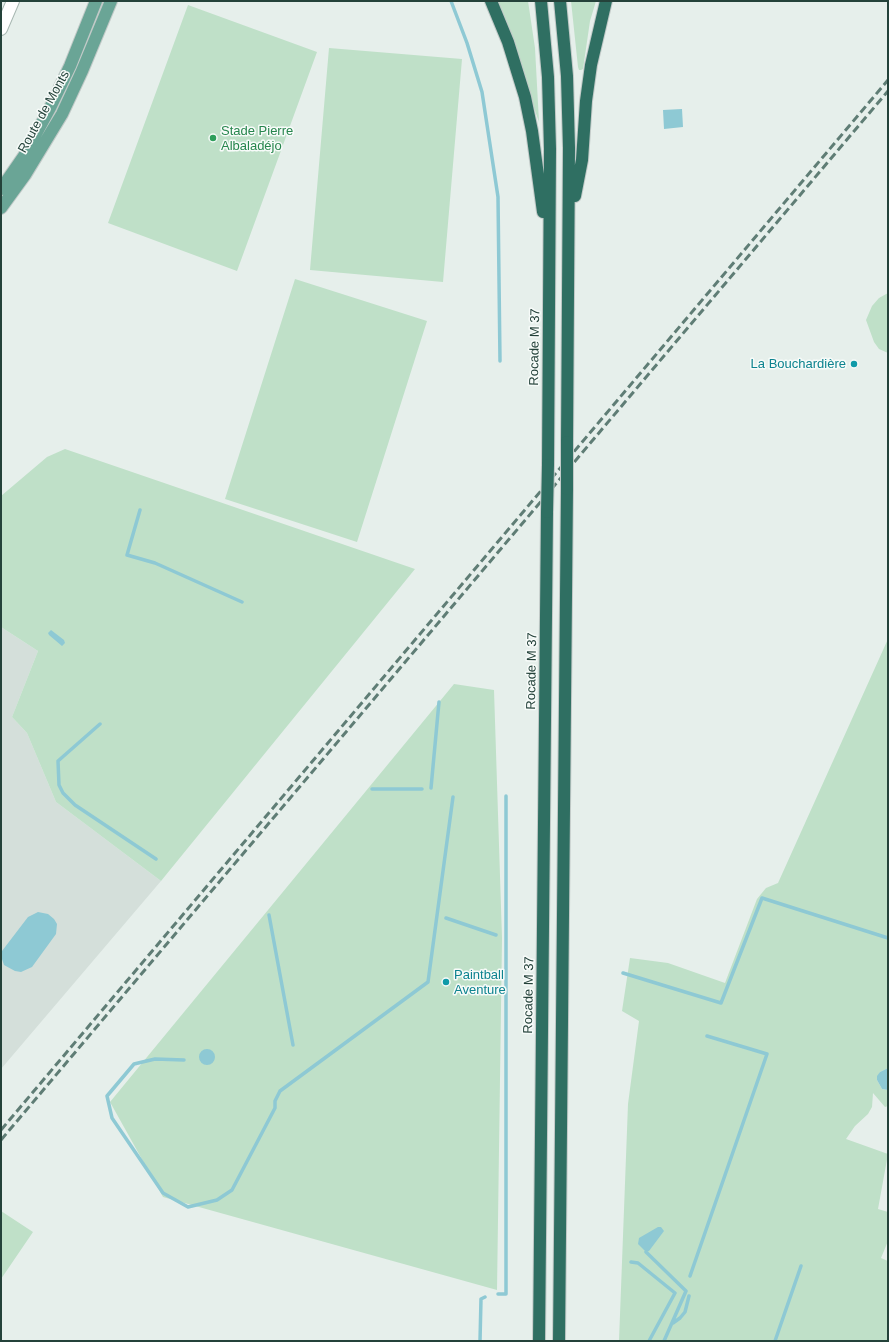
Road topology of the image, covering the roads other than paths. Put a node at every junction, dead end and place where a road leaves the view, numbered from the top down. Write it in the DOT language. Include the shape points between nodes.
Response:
graph roads {
  1 [pos="13,1"];
  2 [pos="96,1"];
  3 [pos="111,1"];
  4 [pos="491,1"];
  5 [pos="541,1"];
  6 [pos="560,1"];
  7 [pos="606,1"];
  8 [pos="1,29"];
  9 [pos="1,189"];
  10 [pos="1,208"];
  11 [pos="569,225"];
  12 [pos="550,258"];
  13 [pos="539,1341"];
  14 [pos="558,1341"];
  1 -- 8 [label="street"];
  2 -- 9 [label="main road, Route de Monts" via="50,108 24,156"];
  3 -- 10 [label="main road, Route de Monts" via="62,114 25,175"];
  4 -- 12 [label="highway" via="508,42 525,97"];
  5 -- 12 [label="highway, Rocade M 37" via="549,101"];
  6 -- 11 [label="highway" via="569,100"];
  7 -- 11 [label="highway" via="591,65 582,160"];
  11 -- 14 [label="highway, bridge"];
  12 -- 13 [label="highway, Rocade M 37, bridge"];
}
